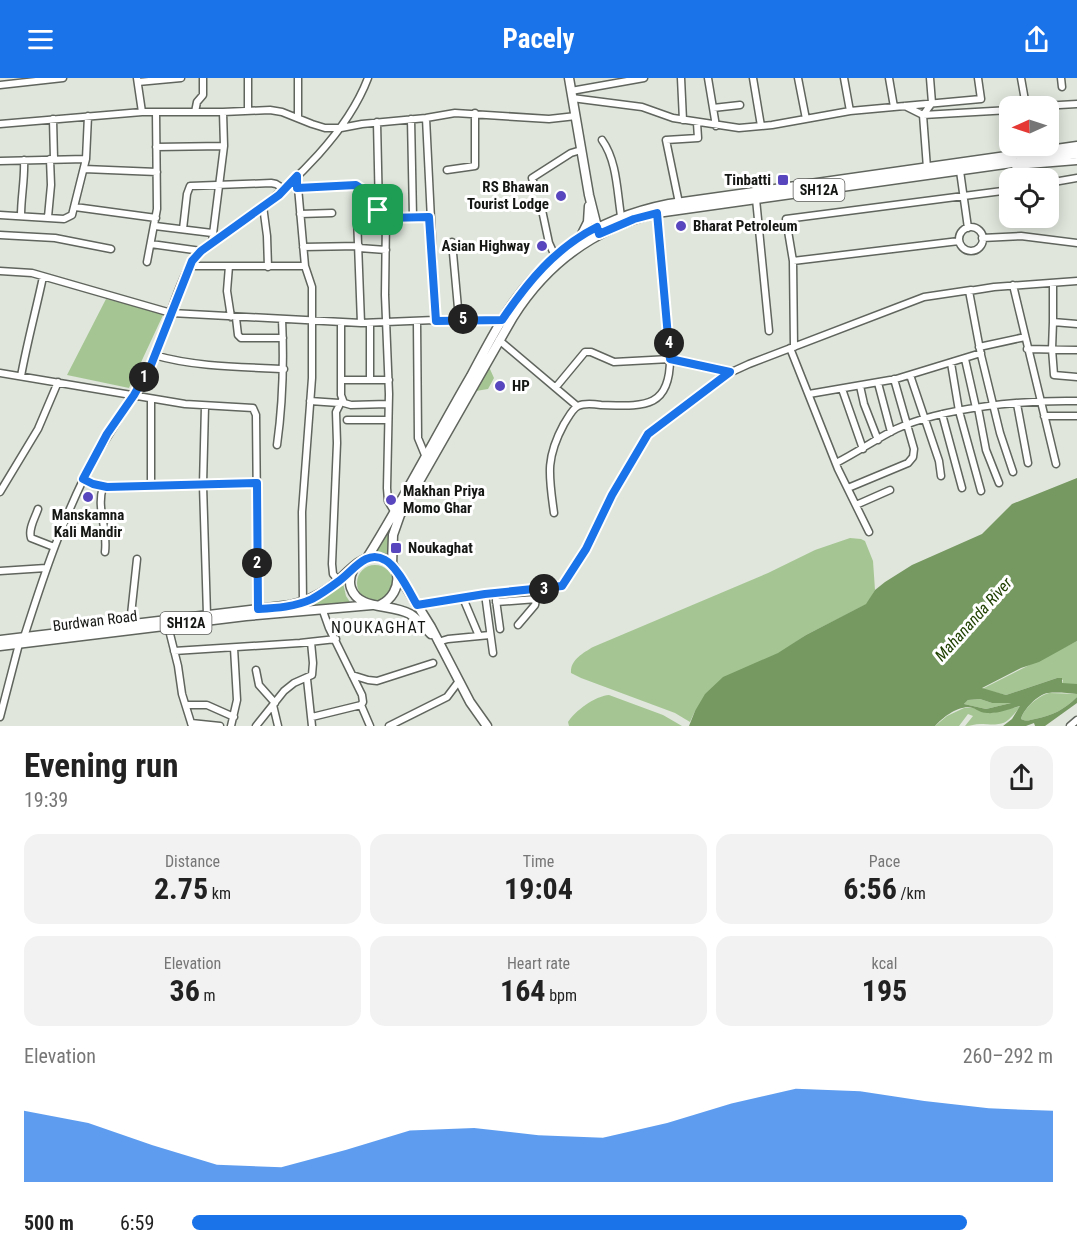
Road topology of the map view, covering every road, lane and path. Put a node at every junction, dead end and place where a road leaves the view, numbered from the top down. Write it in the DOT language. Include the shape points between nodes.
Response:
graph roads {
  1 [pos="63,78"];
  2 [pos="182,78"];
  3 [pos="203,78"];
  4 [pos="248,78"];
  5 [pos="298,78"];
  6 [pos="368,78"];
  7 [pos="569,78"];
  8 [pos="644,78"];
  9 [pos="681,78"];
  10 [pos="708,78"];
  11 [pos="753,78"];
  12 [pos="798,78"];
  13 [pos="844,78"];
  14 [pos="889,78"];
  15 [pos="930,78"];
  16 [pos="978,78"];
  17 [pos="1021,78"];
  18 [pos="1060,78"];
  19 [pos="52,79"];
  20 [pos="138,80"];
  21 [pos="0,85"];
  22 [pos="1062,87"];
  23 [pos="572,95"];
  24 [pos="1024,96"];
  25 [pos="932,103"];
  26 [pos="1077,104"];
  27 [pos="740,105"];
  28 [pos="1059,105"];
  29 [pos="904,106"];
  30 [pos="894,107"];
  31 [pos="713,108"];
  32 [pos="248,111"];
  33 [pos="850,111"];
  34 [pos="999,111"];
  35 [pos="142,112"];
  36 [pos="156,112"];
  37 [pos="195,112"];
  38 [pos="223,112"];
  39 [pos="475,113"];
  40 [pos="923,115"];
  41 [pos="88,116"];
  42 [pos="576,116"];
  43 [pos="298,118"];
  44 [pos="426,118"];
  45 [pos="411,119"];
  46 [pos="806,119"];
  47 [pos="53,120"];
  48 [pos="683,120"];
  49 [pos="377,122"];
  50 [pos="697,123"];
  51 [pos="0,124"];
  52 [pos="716,126"];
  53 [pos="761,126"];
  54 [pos="341,128"];
  55 [pos="602,140"];
  56 [pos="224,146"];
  57 [pos="1077,146"];
  58 [pos="156,147"];
  59 [pos="581,150"];
  60 [pos="1077,154"];
  61 [pos="52,159"];
  62 [pos="86,159"];
  63 [pos="24,160"];
  64 [pos="0,161"];
  65 [pos="1077,161"];
  66 [pos="84,168"];
  67 [pos="927,168"];
  68 [pos="981,168"];
  69 [pos="447,170"];
  70 [pos="960,171"];
  71 [pos="157,172"];
  72 [pos="297,176"];
  73 [pos="1077,178"];
  74 [pos="1059,181"];
  75 [pos="219,184"];
  76 [pos="535,187"];
  77 [pos="297,188"];
  78 [pos="284,189"];
  79 [pos="999,191"];
  80 [pos="377,192"];
  81 [pos="963,196"];
  82 [pos="756,199"];
  83 [pos="679,203"];
  84 [pos="263,206"];
  85 [pos="75,207"];
  86 [pos="591,208"];
  87 [pos="542,210"];
  88 [pos="332,213"];
  89 [pos="657,213"];
  90 [pos="300,214"];
  91 [pos="0,215"];
  92 [pos="21,216"];
  93 [pos="621,216"];
  94 [pos="48,217"];
  95 [pos="357,217"];
  96 [pos="413,217"];
  97 [pos="429,217"];
  98 [pos="156,218"];
  99 [pos="386,218"];
  100 [pos="610,220"];
  101 [pos="155,226"];
  102 [pos="968,228"];
  103 [pos="183,229"];
  104 [pos="595,232"];
  105 [pos="212,233"];
  106 [pos="0,235"];
  107 [pos="580,237"];
  108 [pos="982,238"];
  109 [pos="959,241"];
  110 [pos="213,242"];
  111 [pos="452,242"];
  112 [pos="1077,243"];
  113 [pos="151,244"];
  114 [pos="303,247"];
  115 [pos="359,247"];
  116 [pos="111,249"];
  117 [pos="386,250"];
  118 [pos="201,251"];
  119 [pos="555,256"];
  120 [pos="793,261"];
  121 [pos="147,262"];
  122 [pos="189,266"];
  123 [pos="229,266"];
  124 [pos="305,266"];
  125 [pos="267,267"];
  126 [pos="0,272"];
  127 [pos="43,277"];
  128 [pos="1077,281"];
  129 [pos="1053,283"];
  130 [pos="1013,285"];
  131 [pos="971,290"];
  132 [pos="171,313"];
  133 [pos="234,317"];
  134 [pos="282,319"];
  135 [pos="459,319"];
  136 [pos="502,320"];
  137 [pos="312,321"];
  138 [pos="436,321"];
  139 [pos="417,322"];
  140 [pos="1053,322"];
  141 [pos="341,323"];
  142 [pos="361,323"];
  143 [pos="370,323"];
  144 [pos="388,323"];
  145 [pos="1077,324"];
  146 [pos="769,331"];
  147 [pos="1025,337"];
  148 [pos="283,338"];
  149 [pos="500,340"];
  150 [pos="792,347"];
  151 [pos="1027,349"];
  152 [pos="1052,349"];
  153 [pos="980,350"];
  154 [pos="1077,350"];
  155 [pos="154,355"];
  156 [pos="670,359"];
  157 [pos="965,359"];
  158 [pos="951,363"];
  159 [pos="284,369"];
  160 [pos="730,372"];
  161 [pos="0,373"];
  162 [pos="910,375"];
  163 [pos="21,376"];
  164 [pos="1077,377"];
  165 [pos="894,379"];
  166 [pos="342,380"];
  167 [pos="370,380"];
  168 [pos="389,381"];
  169 [pos="58,382"];
  170 [pos="878,383"];
  171 [pos="860,386"];
  172 [pos="556,387"];
  173 [pos="842,389"];
  174 [pos="809,394"];
  175 [pos="134,395"];
  176 [pos="151,399"];
  177 [pos="310,401"];
  178 [pos="1077,401"];
  179 [pos="341,402"];
  180 [pos="1041,402"];
  181 [pos="388,404"];
  182 [pos="1017,404"];
  183 [pos="205,406"];
  184 [pos="577,406"];
  185 [pos="994,406"];
  186 [pos="977,408"];
  187 [pos="959,411"];
  188 [pos="942,414"];
  189 [pos="1044,416"];
  190 [pos="1077,416"];
  191 [pos="924,419"];
  192 [pos="347,420"];
  193 [pos="388,420"];
  194 [pos="907,425"];
  195 [pos="891,432"];
  196 [pos="878,440"];
  197 [pos="277,445"];
  198 [pos="863,449"];
  199 [pos="425,454"];
  200 [pos="1028,463"];
  201 [pos="836,464"];
  202 [pos="1056,464"];
  203 [pos="1014,472"];
  204 [pos="941,476"];
  205 [pos="83,479"];
  206 [pos="257,483"];
  207 [pos="999,483"];
  208 [pos="203,485"];
  209 [pos="151,486"];
  210 [pos="103,487"];
  211 [pos="848,488"];
  212 [pos="962,488"];
  213 [pos="890,490"];
  214 [pos="981,491"];
  215 [pos="0,492"];
  216 [pos="856,505"];
  217 [pos="38,509"];
  218 [pos="394,511"];
  219 [pos="554,513"];
  220 [pos="869,532"];
  221 [pos="54,547"];
  222 [pos="105,552"];
  223 [pos="367,558"];
  224 [pos="136,559"];
  225 [pos="355,567"];
  226 [pos="46,568"];
  227 [pos="395,569"];
  228 [pos="0,571"];
  229 [pos="339,581"];
  230 [pos="538,589"];
  231 [pos="495,593"];
  232 [pos="485,594"];
  233 [pos="463,598"];
  234 [pos="537,599"];
  235 [pos="303,602"];
  236 [pos="496,602"];
  237 [pos="376,605"];
  238 [pos="417,605"];
  239 [pos="258,609"];
  240 [pos="276,611"];
  241 [pos="323,611"];
  242 [pos="207,615"];
  243 [pos="130,624"];
  244 [pos="518,625"];
  245 [pos="168,626"];
  246 [pos="500,629"];
  247 [pos="490,635"];
  248 [pos="479,636"];
  249 [pos="336,639"];
  250 [pos="0,640"];
  251 [pos="21,641"];
  252 [pos="437,641"];
  253 [pos="311,642"];
  254 [pos="0,646"];
  255 [pos="234,648"];
  256 [pos="174,651"];
  257 [pos="493,653"];
  258 [pos="433,663"];
  259 [pos="256,670"];
  260 [pos="352,675"];
  261 [pos="307,679"];
  262 [pos="459,681"];
  263 [pos="274,704"];
  264 [pos="186,705"];
  265 [pos="361,705"];
  266 [pos="0,717"];
  267 [pos="234,717"];
  268 [pos="312,717"];
  269 [pos="1077,720"];
  270 [pos="191,725"];
  271 [pos="486,725"];
  272 [pos="220,726"];
  273 [pos="231,726"];
  274 [pos="256,726"];
  275 [pos="278,726"];
  276 [pos="312,726"];
  277 [pos="370,726"];
  278 [pos="389,726"];
  279 [pos="1070,726"];
  1 -- 19 [label="street"];
  2 -- 20 [label="street"];
  3 -- 37 [label="street" via="203,95"];
  4 -- 32 [label="street"];
  5 -- 43 [label="street"];
  6 -- 54 [label="street"];
  7 -- 23 [label="main road"];
  8 -- 23 [label="street"];
  9 -- 48 [label="street"];
  10 -- 31 [label="street"];
  11 -- 53 [label="street"];
  12 -- 46 [label="street"];
  13 -- 33 [label="street"];
  14 -- 30 [label="street"];
  15 -- 25 [label="street"];
  16 -- 25 [label="street" via="981,99"];
  17 -- 24 [label="street"];
  18 -- 22 [label="street"];
  19 -- 21 [label="street"];
  20 -- 35 [label="street"];
  23 -- 42 [label="main road"];
  23 -- 48 [label="street" via="642,107"];
  25 -- 29 [label="street"];
  25 -- 40 [label="street"];
  26 -- 28 [label="street"];
  27 -- 31 [label="street"];
  29 -- 30 [label="street"];
  29 -- 40 [label="street"];
  30 -- 33 [label="street"];
  31 -- 52 [label="street"];
  32 -- 38 [label="street"];
  32 -- 43 [label="street" via="270,110"];
  33 -- 46 [label="street"];
  34 -- 40 [label="street"];
  35 -- 36 [label="street"];
  35 -- 41 [label="street"];
  36 -- 37 [label="street"];
  36 -- 58 [label="street"];
  37 -- 38 [label="street"];
  38 -- 56 [label="street"];
  39 -- 42 [label="street"];
  39 -- 44 [label="street"];
  39 -- 69 [label="street" via="475,166"];
  40 -- 67 [label="street"];
  41 -- 47 [label="street"];
  41 -- 62 [label="street"];
  42 -- 59 [label="main road"];
  43 -- 54 [label="street" via="326,128"];
  44 -- 45 [label="street"];
  44 -- 97 [label="street"];
  45 -- 49 [label="street"];
  45 -- 96 [label="street"];
  46 -- 53 [label="street"];
  47 -- 51 [label="street"];
  47 -- 61 [label="street"];
  48 -- 50 [label="street"];
  49 -- 54 [label="street"];
  49 -- 80 [label="street"];
  50 -- 52 [label="street"];
  50 -- 83 [label="street" via="698,138 666,140"];
  52 -- 53 [label="street"];
  54 -- 72 [label="street"];
  55 -- 93 [label="street" via="613,166"];
  56 -- 58 [label="street"];
  56 -- 75 [label="street"];
  57 -- 67 [label="main road, SH12A"];
  58 -- 71 [label="street"];
  59 -- 76 [label="street" via="532,178"];
  59 -- 86 [label="main road"];
  60 -- 68 [label="main road, SH12A"];
  61 -- 62 [label="street"];
  61 -- 63 [label="street"];
  61 -- 94 [label="street"];
  62 -- 66 [label="street"];
  63 -- 64 [label="street"];
  63 -- 92 [label="street"];
  65 -- 68 [label="street"];
  66 -- 71 [label="street"];
  66 -- 85 [label="street"];
  67 -- 83 [label="main road, SH12A" via="842,180 784,183"];
  68 -- 70 [label="main road, SH12A"];
  70 -- 81 [label="street"];
  70 -- 82 [label="main road, SH12A"];
  71 -- 98 [label="street"];
  72 -- 77 [label="street"];
  72 -- 78 [label="street"];
  73 -- 74 [label="street"];
  75 -- 78 [label="street" via="271,183"];
  75 -- 103 [label="street" via="193,185 188,189"];
  75 -- 105 [label="street"];
  77 -- 80 [label="street" via="356,185"];
  77 -- 90 [label="street"];
  78 -- 84 [label="street"];
  79 -- 81 [label="street"];
  80 -- 99 [label="street" via="378,210"];
  81 -- 102 [label="street"];
  81 -- 120 [label="street" via="786,219"];
  82 -- 89 [label="main road, SH12A"];
  82 -- 146 [label="street"];
  83 -- 93 [label="main road, SH12A"];
  84 -- 110 [label="street"];
  84 -- 125 [label="street"];
  85 -- 94 [label="street" via="72,215 64,219"];
  85 -- 98 [label="street"];
  86 -- 100 [label="main road"];
  86 -- 104 [label="main road"];
  86 -- 107 [label="main road"];
  87 -- 119 [label="street"];
  88 -- 90 [label="street"];
  89 -- 104 [label="main road, SH12A"];
  89 -- 156 [label="street"];
  90 -- 114 [label="street"];
  91 -- 92 [label="street"];
  92 -- 94 [label="street"];
  93 -- 100 [label="main road, SH12A"];
  95 -- 115 [label="street"];
  96 -- 97 [label="street"];
  96 -- 99 [label="street"];
  97 -- 138 [label="street"];
  98 -- 101 [label="street"];
  99 -- 117 [label="street"];
  100 -- 104 [label="main road, SH12A"];
  101 -- 103 [label="street"];
  101 -- 113 [label="street"];
  102 -- 108 [label="street" via="977,230"];
  102 -- 109 [label="street"];
  103 -- 105 [label="street"];
  104 -- 107 [label="main road, SH12A"];
  104 -- 149 [label="main road, SH12A" via="569,253"];
  105 -- 110 [label="street"];
  106 -- 116 [label="street" via="55,238"];
  107 -- 119 [label="main road, SH12A"];
  108 -- 109 [label="street" via="980,247 971,251 965,250"];
  108 -- 112 [label="street" via="1021,236"];
  109 -- 120 [label="street"];
  110 -- 118 [label="street"];
  111 -- 135 [label="street"];
  113 -- 118 [label="street"];
  113 -- 121 [label="street"];
  114 -- 115 [label="street"];
  114 -- 124 [label="street"];
  115 -- 117 [label="street"];
  115 -- 142 [label="street"];
  117 -- 144 [label="street"];
  118 -- 122 [label="street"];
  119 -- 136 [label="main road, SH12A" via="528,282"];
  120 -- 150 [label="street"];
  122 -- 123 [label="street"];
  122 -- 132 [label="street"];
  123 -- 125 [label="street"];
  123 -- 133 [label="street" via="227,291"];
  124 -- 125 [label="street"];
  124 -- 137 [label="street" via="312,287"];
  126 -- 127 [label="street"];
  127 -- 132 [label="street"];
  127 -- 163 [label="street"];
  128 -- 129 [label="street"];
  129 -- 130 [label="street"];
  129 -- 140 [label="street"];
  130 -- 131 [label="street"];
  130 -- 147 [label="street"];
  131 -- 150 [label="street" via="924,297"];
  131 -- 153 [label="street"];
  132 -- 133 [label="street"];
  132 -- 155 [label="street"];
  133 -- 134 [label="street"];
  133 -- 148 [label="street" via="241,338"];
  134 -- 137 [label="street"];
  134 -- 148 [label="street"];
  135 -- 136 [label="street"];
  135 -- 138 [label="street"];
  136 -- 199 [label="main road, SH12A"];
  137 -- 141 [label="street"];
  137 -- 177 [label="street"];
  138 -- 139 [label="street"];
  139 -- 144 [label="street"];
  139 -- 199 [label="street" via="418,438"];
  140 -- 145 [label="street"];
  140 -- 152 [label="street"];
  141 -- 142 [label="street"];
  141 -- 166 [label="street"];
  142 -- 143 [label="street"];
  143 -- 144 [label="street"];
  143 -- 167 [label="street"];
  144 -- 168 [label="street"];
  147 -- 151 [label="street"];
  147 -- 153 [label="street"];
  148 -- 159 [label="street"];
  149 -- 172 [label="street"];
  149 -- 227 [label="main road, SH12A" via="400,515 393,535"];
  150 -- 160 [label="street"];
  150 -- 174 [label="street"];
  151 -- 152 [label="street"];
  151 -- 180 [label="street"];
  152 -- 154 [label="street"];
  152 -- 164 [label="street" via="1054,375"];
  153 -- 157 [label="street"];
  153 -- 185 [label="street"];
  155 -- 159 [label="street" via="206,364"];
  155 -- 175 [label="street"];
  156 -- 160 [label="street"];
  156 -- 172 [label="street" via="614,362 585,352"];
  156 -- 184 [label="street" via="669,380 658,399 651,403"];
  157 -- 158 [label="street"];
  157 -- 186 [label="street"];
  158 -- 162 [label="street"];
  158 -- 187 [label="street"];
  159 -- 197 [label="street"];
  160 -- 230 [label="street" via="648,434 566,582 560,587"];
  161 -- 163 [label="street"];
  162 -- 165 [label="street"];
  162 -- 191 [label="street"];
  163 -- 169 [label="street"];
  165 -- 170 [label="street"];
  165 -- 194 [label="street"];
  166 -- 167 [label="street"];
  166 -- 179 [label="street"];
  167 -- 168 [label="street"];
  168 -- 181 [label="street"];
  169 -- 175 [label="street"];
  169 -- 215 [label="street" via="38,429"];
  170 -- 171 [label="street"];
  170 -- 195 [label="street"];
  171 -- 173 [label="street"];
  171 -- 196 [label="street"];
  172 -- 184 [label="street"];
  173 -- 174 [label="street"];
  173 -- 198 [label="street"];
  174 -- 201 [label="street"];
  175 -- 176 [label="street"];
  175 -- 205 [label="street"];
  176 -- 183 [label="street"];
  176 -- 209 [label="street"];
  177 -- 179 [label="street"];
  177 -- 235 [label="street" via="302,503"];
  178 -- 180 [label="street"];
  179 -- 181 [label="street"];
  179 -- 229 [label="street" via="336,412 332,564"];
  180 -- 182 [label="street"];
  180 -- 189 [label="street"];
  181 -- 193 [label="street"];
  182 -- 185 [label="street"];
  182 -- 200 [label="street"];
  183 -- 206 [label="street" via="253,408"];
  183 -- 208 [label="street"];
  184 -- 219 [label="street" via="549,463"];
  185 -- 186 [label="street"];
  185 -- 203 [label="street"];
  186 -- 187 [label="street"];
  186 -- 207 [label="street" via="986,450"];
  187 -- 188 [label="street"];
  187 -- 214 [label="street"];
  188 -- 191 [label="street"];
  188 -- 212 [label="street"];
  189 -- 190 [label="street"];
  189 -- 202 [label="street"];
  191 -- 194 [label="street"];
  191 -- 204 [label="street"];
  192 -- 193 [label="street"];
  193 -- 218 [label="street" via="387,488"];
  194 -- 195 [label="street"];
  194 -- 211 [label="street" via="914,448 910,461"];
  195 -- 196 [label="street"];
  196 -- 198 [label="street"];
  198 -- 201 [label="street"];
  199 -- 218 [label="main road, SH12A"];
  201 -- 211 [label="street"];
  205 -- 210 [label="street"];
  205 -- 221 [label="street"];
  206 -- 208 [label="street"];
  206 -- 239 [label="street"];
  208 -- 209 [label="street"];
  208 -- 242 [label="street"];
  209 -- 210 [label="street"];
  210 -- 222 [label="street" via="100,505 106,530"];
  211 -- 216 [label="street"];
  213 -- 216 [label="street"];
  216 -- 220 [label="street"];
  217 -- 221 [label="street" via="30,536"];
  218 -- 223 [label="main road, SH12A"];
  221 -- 226 [label="street"];
  223 -- 225 [label="main road, SH12A"];
  223 -- 227 [label="main road" via="385,559"];
  224 -- 243 [label="street"];
  225 -- 229 [label="main road, Burdwan Road / SH12A"];
  225 -- 237 [label="main road" via="351,574 352,591 364,603"];
  226 -- 228 [label="street"];
  226 -- 251 [label="street"];
  227 -- 237 [label="main road, SH12A" via="398,580 394,596"];
  227 -- 238 [label="main road"];
  229 -- 235 [label="main road, Burdwan Road / SH12A"];
  230 -- 231 [label="street"];
  230 -- 234 [label="street"];
  231 -- 232 [label="street"];
  231 -- 236 [label="street"];
  232 -- 233 [label="street"];
  232 -- 247 [label="street"];
  233 -- 238 [label="street"];
  233 -- 248 [label="street"];
  234 -- 236 [label="street"];
  234 -- 244 [label="street"];
  235 -- 240 [label="main road, Burdwan Road / SH12A"];
  236 -- 246 [label="street"];
  237 -- 241 [label="main road, Burdwan Road / SH12A"];
  237 -- 252 [label="main road" via="409,614"];
  238 -- 252 [label="main road"];
  239 -- 240 [label="main road, Burdwan Road / SH12A"];
  239 -- 242 [label="main road, Burdwan Road / SH12A"];
  240 -- 241 [label="main road, Burdwan Road / SH12A"];
  240 -- 245 [label="main road, Burdwan Road / SH12A"];
  241 -- 249 [label="street"];
  242 -- 243 [label="main road, Burdwan Road / SH12A"];
  243 -- 251 [label="main road, Burdwan Road / SH12A"];
  245 -- 251 [label="main road, Burdwan Road / SH12A"];
  245 -- 256 [label="street"];
  247 -- 248 [label="street"];
  247 -- 257 [label="street"];
  248 -- 252 [label="street"];
  249 -- 253 [label="street"];
  249 -- 260 [label="street"];
  250 -- 251 [label="main road, Burdwan Road / SH12A"];
  251 -- 254 [label="main road, Burdwan Road / SH12A"];
  251 -- 266 [label="street"];
  252 -- 262 [label="main road"];
  253 -- 255 [label="street"];
  253 -- 261 [label="street" via="313,667"];
  255 -- 256 [label="street"];
  255 -- 267 [label="street"];
  256 -- 264 [label="street"];
  258 -- 260 [label="street" via="377,681"];
  259 -- 263 [label="street" via="259,686"];
  260 -- 265 [label="street" via="363,699"];
  261 -- 263 [label="street" via="290,686"];
  261 -- 268 [label="street"];
  262 -- 271 [label="main road"];
  262 -- 278 [label="street" via="447,697"];
  263 -- 274 [label="street"];
  263 -- 275 [label="street"];
  264 -- 267 [label="street" via="207,705"];
  264 -- 270 [label="street"];
  265 -- 268 [label="street"];
  265 -- 277 [label="street"];
  267 -- 273 [label="street"];
  268 -- 276 [label="street"];
  269 -- 279 [label="street"];
  270 -- 272 [label="street"];
}
